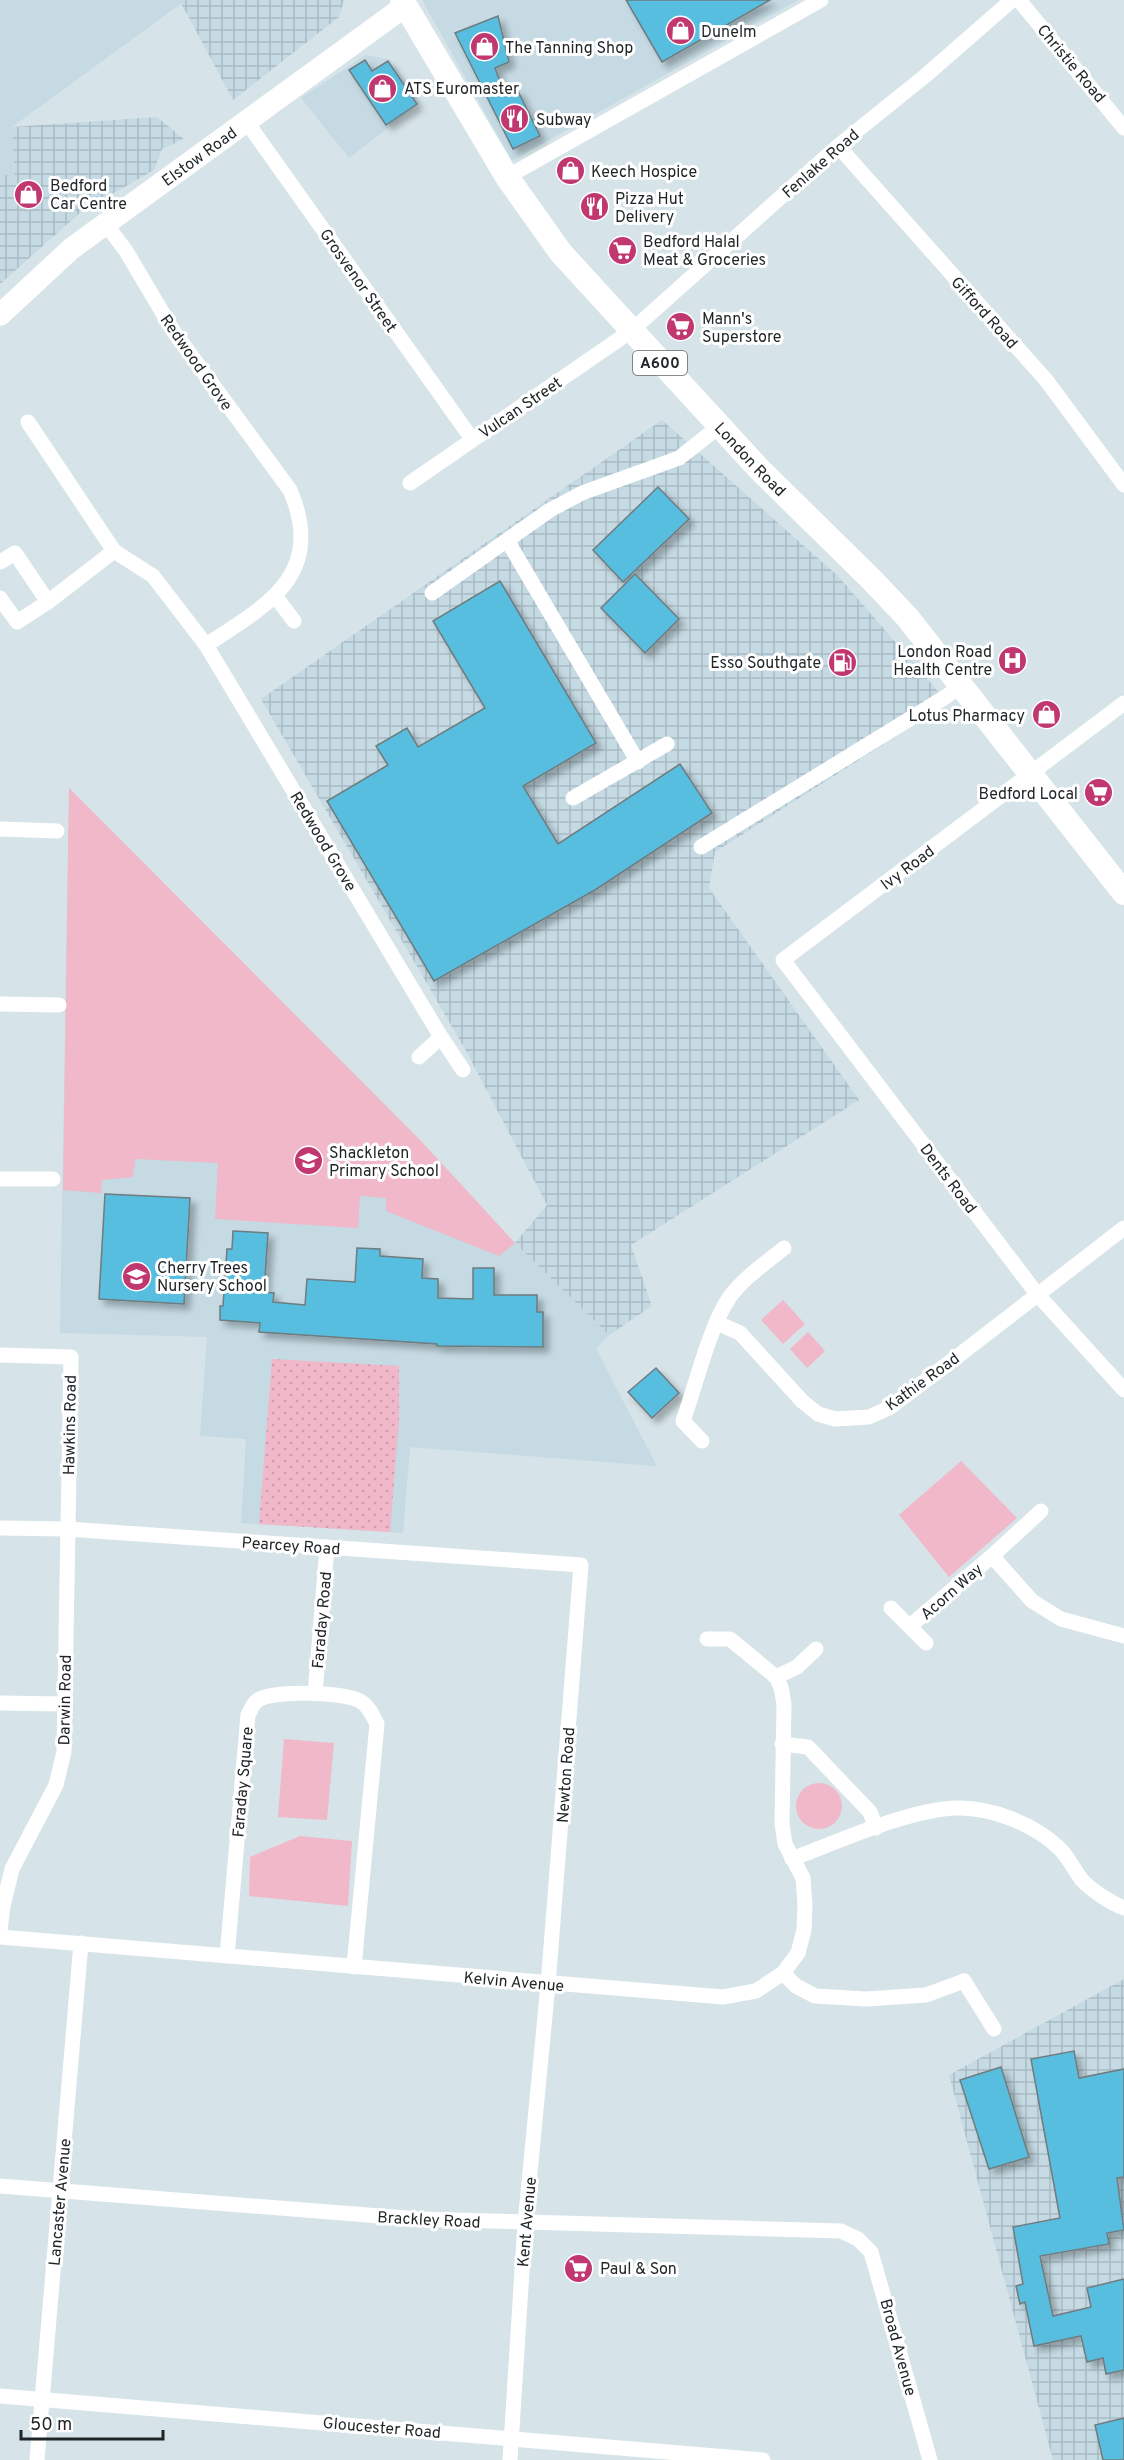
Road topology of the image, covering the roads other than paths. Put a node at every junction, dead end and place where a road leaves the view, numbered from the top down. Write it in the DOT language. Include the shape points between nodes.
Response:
graph roads {
  1 [pos="821,0"];
  2 [pos="1012,0"];
  3 [pos="1019,0"];
  4 [pos="403,3"];
  5 [pos="246,121"];
  6 [pos="1124,128"];
  7 [pos="838,146"];
  8 [pos="507,177"];
  9 [pos="105,224"];
  10 [pos="0,315"];
  11 [pos="631,331"];
  12 [pos="28,422"];
  13 [pos="721,425"];
  14 [pos="472,439"];
  15 [pos="410,483"];
  16 [pos="1124,486"];
  17 [pos="507,540"];
  18 [pos="114,551"];
  19 [pos="0,562"];
  20 [pos="432,593"];
  21 [pos="276,597"];
  22 [pos="0,598"];
  23 [pos="48,602"];
  24 [pos="294,621"];
  25 [pos="206,645"];
  26 [pos="962,684"];
  27 [pos="1124,703"];
  28 [pos="667,744"];
  29 [pos="638,762"];
  30 [pos="1032,774"];
  31 [pos="573,798"];
  32 [pos="0,829"];
  33 [pos="57,831"];
  34 [pos="701,847"];
  35 [pos="1124,893"];
  36 [pos="783,960"];
  37 [pos="0,1004"];
  38 [pos="59,1005"];
  39 [pos="441,1037"];
  40 [pos="419,1057"];
  41 [pos="463,1070"];
  42 [pos="0,1179"];
  43 [pos="53,1179"];
  44 [pos="1124,1228"];
  45 [pos="784,1248"];
  46 [pos="1037,1294"];
  47 [pos="717,1323"];
  48 [pos="0,1355"];
  49 [pos="1124,1390"];
  50 [pos="702,1441"];
  51 [pos="1041,1511"];
  52 [pos="0,1528"];
  53 [pos="67,1528"];
  54 [pos="327,1547"];
  55 [pos="992,1556"];
  56 [pos="581,1565"];
  57 [pos="891,1608"];
  58 [pos="910,1626"];
  59 [pos="1124,1636"];
  60 [pos="707,1638"];
  61 [pos="927,1643"];
  62 [pos="816,1649"];
  63 [pos="776,1677"];
  64 [pos="315,1694"];
  65 [pos="0,1703"];
  66 [pos="64,1704"];
  67 [pos="782,1744"];
  68 [pos="876,1828"];
  69 [pos="792,1859"];
  70 [pos="1124,1908"];
  71 [pos="0,1930"];
  72 [pos="0,1937"];
  73 [pos="81,1943"];
  74 [pos="227,1956"];
  75 [pos="354,1967"];
  76 [pos="783,1973"];
  77 [pos="548,1985"];
  78 [pos="994,2029"];
  79 [pos="0,2186"];
  80 [pos="60,2191"];
  81 [pos="525,2224"];
  82 [pos="858,2239"];
  83 [pos="0,2396"];
  84 [pos="42,2399"];
  85 [pos="512,2438"];
  86 [pos="37,2460"];
  87 [pos="510,2460"];
  88 [pos="763,2460"];
  89 [pos="930,2460"];
  1 -- 8 [label="street"];
  2 -- 7 [label="street, Fenlake Road"];
  3 -- 6 [label="street, Christie Road"];
  4 -- 5 [label="street, Elstow Road"];
  4 -- 8 [label="main road, London Road / A600"];
  5 -- 9 [label="street, Elstow Road"];
  5 -- 14 [label="street, Grosvenor Street"];
  7 -- 11 [label="street, Fenlake Road"];
  7 -- 16 [label="street, Gifford Road" via="1046,380"];
  8 -- 11 [label="main road, London Road / A600" via="561,253"];
  9 -- 10 [label="street, Elstow Road" via="49,268"];
  9 -- 21 [label="street, Redwood Grove" via="126,251 174,332 290,490 299,510 300,548 292,573"];
  11 -- 13 [label="main road, London Road / A600"];
  11 -- 14 [label="street, Vulcan Street"];
  12 -- 18 [label="street, Redwood Grove"];
  13 -- 17 [label="street" via="688,453 582,494 550,510"];
  13 -- 26 [label="main road, London Road / A600" via="759,469 872,579"];
  14 -- 15 [label="street, Vulcan Street"];
  17 -- 20 [label="street"];
  17 -- 29 [label="street"];
  18 -- 23 [label="street"];
  18 -- 25 [label="street, Redwood Grove" via="153,576"];
  19 -- 23 [label="street" via="15,553"];
  21 -- 24 [label="street"];
  21 -- 25 [label="street, Redwood Grove"];
  22 -- 23 [label="street" via="17,622"];
  25 -- 39 [label="street, Redwood Grove"];
  26 -- 30 [label="main road, London Road / A600"];
  26 -- 34 [label="street"];
  27 -- 30 [label="street, Ivy Road"];
  28 -- 29 [label="street"];
  29 -- 31 [label="street"];
  30 -- 35 [label="main road, London Road / A600"];
  30 -- 36 [label="street, Ivy Road"];
  32 -- 33 [label="street"];
  36 -- 46 [label="street, Dents Road"];
  37 -- 38 [label="street"];
  39 -- 40 [label="street"];
  39 -- 41 [label="street, Redwood Grove"];
  42 -- 43 [label="street"];
  44 -- 46 [label="street, Kathie Road"];
  45 -- 47 [label="street" via="741,1284"];
  46 -- 47 [label="street, Kathie Road" via="889,1408 855,1420 818,1414 740,1333"];
  46 -- 49 [label="street, Dents Road"];
  47 -- 50 [label="street" via="684,1421"];
  48 -- 53 [label="street, Hawkins Road" via="71,1357"];
  51 -- 55 [label="street, Acorn Way"];
  52 -- 53 [label="street, Pearcey Road"];
  53 -- 54 [label="street, Pearcey Road"];
  53 -- 66 [label="street, Darwin Road"];
  54 -- 56 [label="street, Pearcey Road"];
  54 -- 64 [label="street, Faraday Road"];
  55 -- 58 [label="street, Acorn Way"];
  55 -- 59 [label="street, Acorn Way" via="1032,1601 1061,1618"];
  56 -- 77 [label="street, Newton Road"];
  57 -- 58 [label="street, Acorn Way"];
  58 -- 61 [label="street, Acorn Way"];
  60 -- 63 [label="street" via="730,1638"];
  62 -- 63 [label="street" via="797,1667"];
  63 -- 67 [label="street, Kelvin Avenue" via="784,1704"];
  64 -- 74 [label="street, Faraday Square" via="272,1694 256,1701 248,1715"];
  64 -- 75 [label="street, Faraday Square" via="360,1701 377,1724"];
  65 -- 66 [label="street"];
  66 -- 71 [label="street, Darwin Road" via="64,1752 56,1785 12,1869"];
  67 -- 68 [label="street" via="808,1747 870,1812"];
  67 -- 69 [label="street, Kelvin Avenue" via="782,1824"];
  68 -- 69 [label="street"];
  68 -- 70 [label="street" via="937,1810 959,1807 988,1812 1028,1826 1044,1837 1059,1848 1084,1882"];
  69 -- 76 [label="street, Kelvin Avenue" via="803,1878 804,1930 798,1953"];
  72 -- 73 [label="street, Kelvin Avenue"];
  73 -- 74 [label="street, Kelvin Avenue"];
  73 -- 80 [label="street, Lancaster Avenue"];
  74 -- 75 [label="street, Kelvin Avenue"];
  75 -- 77 [label="street, Kelvin Avenue"];
  76 -- 77 [label="street, Kelvin Avenue" via="756,1991 723,1998"];
  76 -- 78 [label="street" via="814,1996 856,1998 926,1995 964,1981"];
  77 -- 81 [label="street, Kent Avenue"];
  79 -- 80 [label="street, Brackley Road"];
  80 -- 81 [label="street, Brackley Road"];
  80 -- 84 [label="street, Lancaster Avenue"];
  81 -- 82 [label="street, Brackley Road" via="817,2229 841,2231"];
  81 -- 85 [label="street, Kent Avenue"];
  82 -- 89 [label="street, Broad Avenue" via="871,2252 878,2272"];
  83 -- 84 [label="street, Gloucester Road"];
  84 -- 85 [label="street, Gloucester Road"];
  84 -- 86 [label="street, Lancaster Avenue"];
  85 -- 87 [label="street, Kent Avenue"];
  85 -- 88 [label="street, Gloucester Road"];
}
